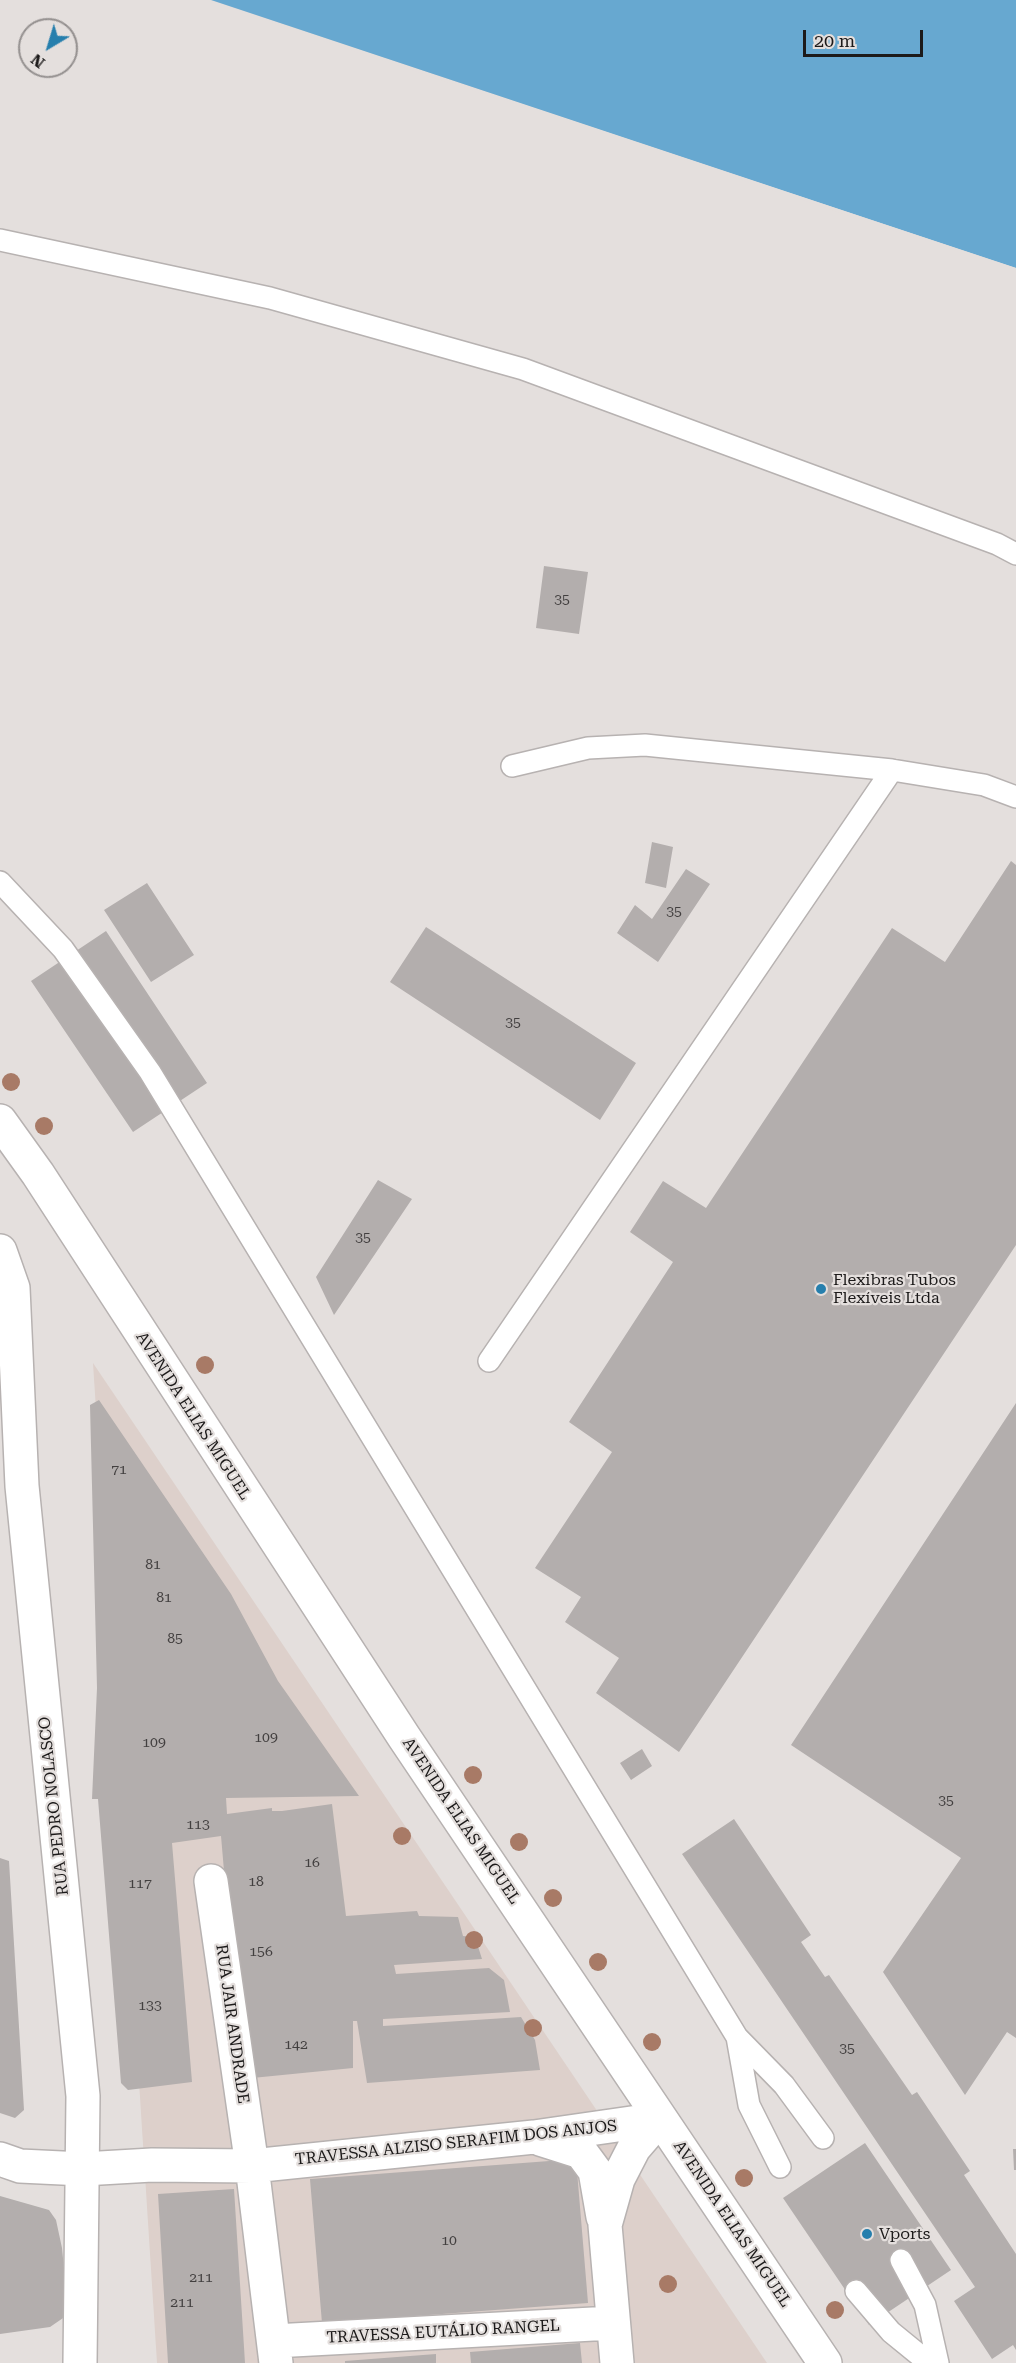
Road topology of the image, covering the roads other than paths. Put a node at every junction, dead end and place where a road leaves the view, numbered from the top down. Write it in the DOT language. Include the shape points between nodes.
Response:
graph roads {
  1 [pos="0,240"];
  2 [pos="1016,554"];
  3 [pos="512,766"];
  4 [pos="892,770"];
  5 [pos="1016,797"];
  6 [pos="0,882"];
  7 [pos="0,1121"];
  8 [pos="0,1251"];
  9 [pos="489,1361"];
  10 [pos="10,1425"];
  11 [pos="212,1881"];
  12 [pos="737,2037"];
  13 [pos="659,2119"];
  14 [pos="534,2137"];
  15 [pos="823,2138"];
  16 [pos="0,2159"];
  17 [pos="252,2166"];
  18 [pos="780,2168"];
  19 [pos="83,2169"];
  20 [pos="605,2225"];
  21 [pos="902,2260"];
  22 [pos="856,2291"];
  23 [pos="612,2323"];
  24 [pos="275,2352"];
  25 [pos="80,2363"];
  26 [pos="617,2363"];
  27 [pos="825,2363"];
  28 [pos="928,2363"];
  29 [pos="938,2363"];
  1 -- 2 [label="lane" via="270,298 523,369"];
  3 -- 4 [label="lane" via="588,748 645,745"];
  4 -- 5 [label="lane" via="984,785"];
  4 -- 9 [label="lane"];
  6 -- 12 [label="lane" via="63,949 150,1072"];
  7 -- 13 [label="main road, AVENIDA ELIAS MIGUEL"];
  8 -- 10 [label="main road, RUA PEDRO NOLASCO" via="13,1288"];
  10 -- 19 [label="main road, RUA PEDRO NOLASCO" via="22,1486 83,2096"];
  11 -- 17 [label="main road, RUA JAIR ANDRADE"];
  12 -- 15 [label="lane" via="784,2085"];
  12 -- 18 [label="lane" via="749,2105"];
  13 -- 14 [label="main road, TRAVESSA ALZISO SERAFIM DOS ANJOS"];
  13 -- 20 [label="main road" via="634,2148 618,2179"];
  13 -- 27 [label="main road, AVENIDA ELIAS MIGUEL"];
  14 -- 17 [label="main road, TRAVESSA ALZISO SERAFIM DOS ANJOS"];
  14 -- 20 [label="main road" via="581,2152 595,2171"];
  16 -- 19 [label="main road" via="20,2166"];
  17 -- 19 [label="main road"];
  17 -- 24 [label="main road, RUA JAIR ANDRADE"];
  19 -- 25 [label="main road, RUA PEDRO NOLASCO"];
  20 -- 23 [label="main road"];
  21 -- 29 [label="lane" via="925,2305"];
  22 -- 28 [label="lane" via="891,2332"];
  23 -- 24 [label="main road, TRAVESSA EUTÁLIO RANGEL"];
  23 -- 26 [label="main road"];
}
